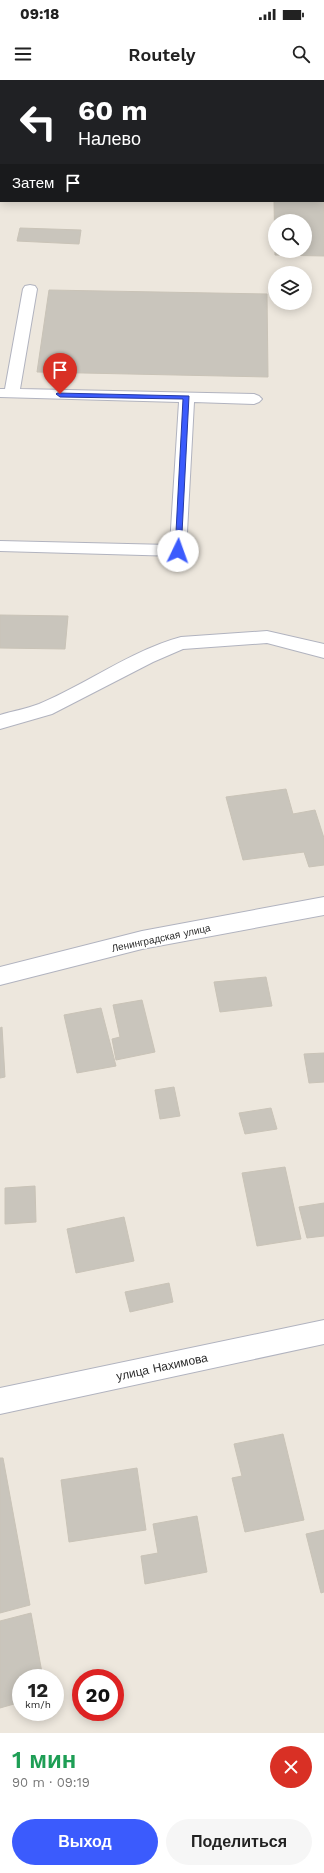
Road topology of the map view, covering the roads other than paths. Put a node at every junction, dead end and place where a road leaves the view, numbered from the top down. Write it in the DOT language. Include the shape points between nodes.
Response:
graph roads {
  1 [pos="30,288"];
  2 [pos="6,393"];
  3 [pos="187,397"];
  4 [pos="254,399"];
  5 [pos="0,546"];
  6 [pos="324,651"];
  7 [pos="0,722"];
  8 [pos="324,906"];
  9 [pos="0,976"];
  10 [pos="324,1332"];
  11 [pos="0,1401"];
  1 -- 2 [label="lane"];
  2 -- 3 [label="lane"];
  3 -- 4 [label="lane"];
  3 -- 5 [label="lane" via="178,551"];
  6 -- 7 [label="street" via="267,637 181,642 146,657 46,709"];
  8 -- 9 [label="street, Ленинградская улица" via="142,940"];
  10 -- 11 [label="street, улица Нахимова"];
}
